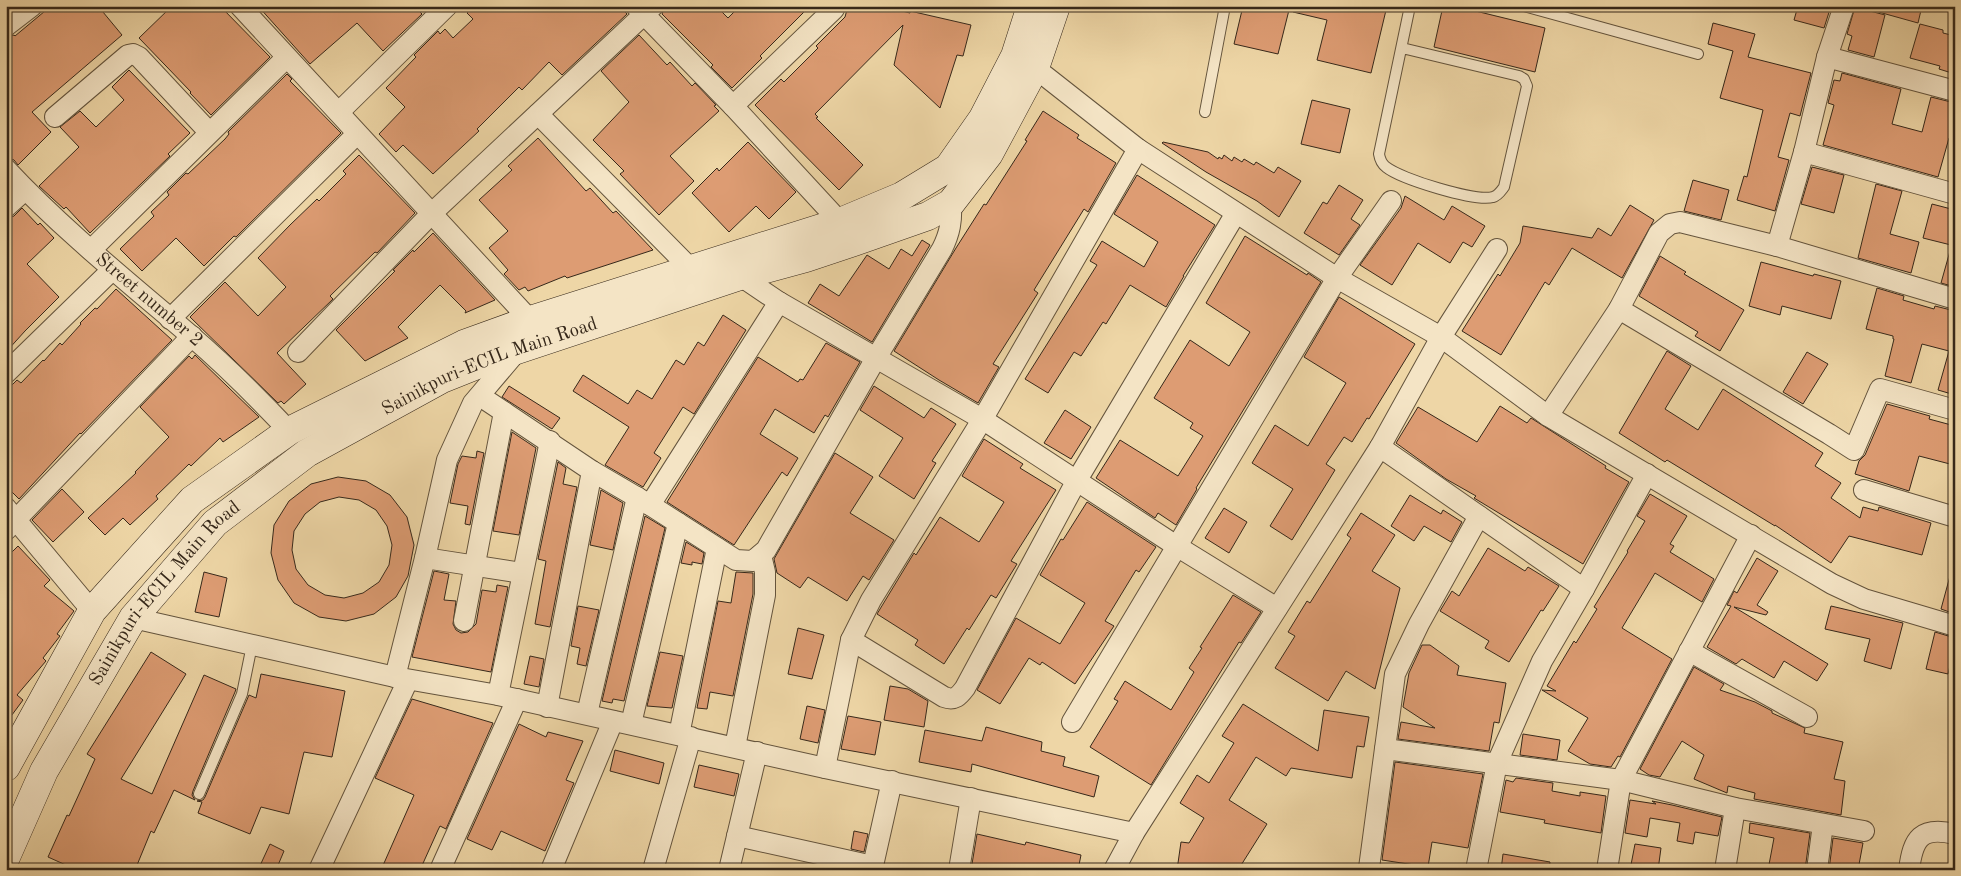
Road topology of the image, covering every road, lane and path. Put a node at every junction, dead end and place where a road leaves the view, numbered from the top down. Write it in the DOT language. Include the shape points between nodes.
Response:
graph roads {
  1 [pos="32,6"];
  2 [pos="240,6"];
  3 [pos="835,6"];
  4 [pos="1031,6"];
  5 [pos="1056,6"];
  6 [pos="1226,6"];
  7 [pos="1410,6"];
  8 [pos="1524,6"];
  9 [pos="1844,6"];
  10 [pos="440,9"];
  11 [pos="644,9"];
  12 [pos="6,26"];
  13 [pos="1402,48"];
  14 [pos="1698,54"];
  15 [pos="1827,57"];
  16 [pos="286,58"];
  17 [pos="1036,68"];
  18 [pos="1955,91"];
  19 [pos="733,106"];
  20 [pos="339,112"];
  21 [pos="1206,112"];
  22 [pos="538,114"];
  23 [pos="54,118"];
  24 [pos="209,132"];
  25 [pos="357,134"];
  26 [pos="1138,149"];
  27 [pos="1804,152"];
  28 [pos="6,170"];
  29 [pos="25,190"];
  30 [pos="1955,194"];
  31 [pos="1391,201"];
  32 [pos="951,203"];
  33 [pos="6,208"];
  34 [pos="1236,213"];
  35 [pos="430,214"];
  36 [pos="840,222"];
  37 [pos="1777,246"];
  38 [pos="1496,249"];
  39 [pos="91,250"];
  40 [pos="730,268"];
  41 [pos="691,269"];
  42 [pos="112,270"];
  43 [pos="1337,278"];
  44 [pos="1955,299"];
  45 [pos="779,302"];
  46 [pos="1619,309"];
  47 [pos="170,319"];
  48 [pos="530,320"];
  49 [pos="192,336"];
  50 [pos="1441,337"];
  51 [pos="518,350"];
  52 [pos="298,352"];
  53 [pos="876,358"];
  54 [pos="6,373"];
  55 [pos="480,396"];
  56 [pos="1955,410"];
  57 [pos="504,412"];
  58 [pos="1548,416"];
  59 [pos="982,420"];
  60 [pos="289,432"];
  61 [pos="550,441"];
  62 [pos="1380,447"];
  63 [pos="592,471"];
  64 [pos="1646,474"];
  65 [pos="1077,480"];
  66 [pos="1864,490"];
  67 [pos="644,501"];
  68 [pos="1479,516"];
  69 [pos="1955,517"];
  70 [pos="9,520"];
  71 [pos="678,522"];
  72 [pos="1751,535"];
  73 [pos="1178,547"];
  74 [pos="716,548"];
  75 [pos="761,555"];
  76 [pos="425,558"];
  77 [pos="475,566"];
  78 [pos="522,573"];
  79 [pos="1584,589"];
  80 [pos="1277,608"];
  81 [pos="92,611"];
  82 [pos="133,618"];
  83 [pos="464,621"];
  84 [pos="1955,626"];
  85 [pos="851,640"];
  86 [pos="252,645"];
  87 [pos="1689,651"];
  88 [pos="401,678"];
  89 [pos="508,697"];
  90 [pos="547,707"];
  91 [pos="587,714"];
  92 [pos="1807,718"];
  93 [pos="622,722"];
  94 [pos="1072,722"];
  95 [pos="685,736"];
  96 [pos="735,747"];
  97 [pos="1385,749"];
  98 [pos="758,752"];
  99 [pos="1498,763"];
  100 [pos="6,767"];
  101 [pos="825,768"];
  102 [pos="1621,780"];
  103 [pos="892,781"];
  104 [pos="200,794"];
  105 [pos="971,798"];
  106 [pos="1735,808"];
  107 [pos="1823,824"];
  108 [pos="1864,831"];
  109 [pos="1134,834"];
  110 [pos="1955,834"];
  111 [pos="737,836"];
  112 [pos="6,857"];
  113 [pos="872,868"];
  114 [pos="1369,868"];
  115 [pos="319,870"];
  116 [pos="440,870"];
  117 [pos="551,870"];
  118 [pos="653,870"];
  119 [pos="729,870"];
  120 [pos="959,870"];
  121 [pos="1114,870"];
  122 [pos="1476,870"];
  123 [pos="1607,870"];
  124 [pos="1725,870"];
  125 [pos="1817,870"];
  126 [pos="1909,870"];
  1 -- 12 [label="street"];
  2 -- 16 [label="street"];
  3 -- 19 [label="street"];
  4 -- 36 [label="main road, Sainikpuri-ECIL Main Road" via="1015,56 983,118 948,168 902,196"];
  5 -- 17 [label="main road, Sainikpuri-ECIL Main Road"];
  6 -- 21 [label="lane"];
  7 -- 13 [label="lane"];
  8 -- 14 [label="lane"];
  9 -- 15 [label="street"];
  10 -- 20 [label="street"];
  11 -- 19 [label="street"];
  11 -- 22 [label="street"];
  13 -- 13 [label="lane" via="1380,161 1407,178 1456,193 1478,198 1498,195 1504,187 1527,86 1524,79"];
  15 -- 18 [label="street"];
  15 -- 27 [label="street"];
  16 -- 20 [label="street"];
  16 -- 24 [label="street"];
  17 -- 26 [label="street"];
  17 -- 32 [label="main road, Sainikpuri-ECIL Main Road" via="989,154"];
  19 -- 36 [label="street"];
  20 -- 25 [label="street"];
  22 -- 35 [label="street"];
  22 -- 41 [label="street"];
  23 -- 24 [label="street" via="133,54"];
  24 -- 39 [label="street"];
  25 -- 35 [label="street"];
  25 -- 47 [label="street"];
  26 -- 34 [label="street"];
  26 -- 59 [label="street"];
  27 -- 30 [label="street"];
  27 -- 37 [label="street"];
  28 -- 29 [label="street, Street number 2"];
  29 -- 33 [label="street"];
  29 -- 39 [label="street, Street number 2"];
  31 -- 43 [label="street"];
  32 -- 40 [label="main road, Sainikpuri-ECIL Main Road" via="928,216 806,258"];
  32 -- 53 [label="street" via="949,236"];
  34 -- 43 [label="street"];
  34 -- 65 [label="street"];
  35 -- 48 [label="street"];
  35 -- 52 [label="street"];
  36 -- 40 [label="main road, Sainikpuri-ECIL Main Road"];
  37 -- 44 [label="street"];
  37 -- 46 [label="street" via="1680,222 1670,224 1659,232"];
  38 -- 50 [label="street"];
  39 -- 42 [label="street, Street number 2"];
  40 -- 41 [label="main road, Sainikpuri-ECIL Main Road"];
  40 -- 45 [label="street"];
  40 -- 51 [label="main road, Sainikpuri-ECIL Main Road"];
  41 -- 48 [label="main road, Sainikpuri-ECIL Main Road"];
  42 -- 47 [label="street, Street number 2"];
  42 -- 54 [label="street"];
  43 -- 50 [label="street"];
  43 -- 73 [label="street"];
  45 -- 53 [label="street"];
  45 -- 67 [label="street"];
  46 -- 56 [label="street" via="1854,450 1880,389"];
  46 -- 58 [label="street"];
  47 -- 49 [label="street, Street number 2"];
  48 -- 60 [label="main road, Sainikpuri-ECIL Main Road" via="464,344"];
  49 -- 60 [label="street, Street number 2"];
  49 -- 70 [label="street"];
  50 -- 58 [label="street"];
  50 -- 62 [label="street"];
  51 -- 55 [label="street"];
  51 -- 82 [label="main road, Sainikpuri-ECIL Main Road" via="442,379 307,453 215,523"];
  53 -- 59 [label="street"];
  53 -- 75 [label="street"];
  55 -- 57 [label="street"];
  55 -- 76 [label="street" via="466,416 447,460"];
  57 -- 61 [label="street"];
  57 -- 77 [label="street"];
  58 -- 64 [label="street"];
  59 -- 65 [label="street"];
  59 -- 85 [label="street" via="871,600"];
  60 -- 81 [label="main road, Sainikpuri-ECIL Main Road" via="192,500"];
  61 -- 63 [label="street"];
  61 -- 78 [label="street"];
  62 -- 68 [label="street"];
  62 -- 80 [label="street"];
  63 -- 67 [label="street"];
  63 -- 90 [label="street"];
  64 -- 72 [label="street"];
  64 -- 79 [label="street"];
  65 -- 73 [label="street"];
  65 -- 85 [label="street" via="966,688 957,698 950,700 944,697"];
  66 -- 69 [label="street"];
  67 -- 71 [label="street"];
  67 -- 91 [label="street"];
  68 -- 79 [label="street"];
  68 -- 97 [label="street" via="1395,674"];
  70 -- 81 [label="street"];
  71 -- 74 [label="street"];
  71 -- 93 [label="street"];
  72 -- 84 [label="street" via="1832,584 1864,599"];
  72 -- 87 [label="street"];
  73 -- 80 [label="street"];
  73 -- 94 [label="street"];
  74 -- 75 [label="street" via="746,562"];
  74 -- 95 [label="street"];
  75 -- 96 [label="street" via="765,595"];
  76 -- 77 [label="street"];
  76 -- 88 [label="street"];
  77 -- 78 [label="street"];
  77 -- 83 [label="street"];
  78 -- 89 [label="street"];
  79 -- 99 [label="street" via="1542,661"];
  80 -- 109 [label="street"];
  81 -- 100 [label="main road, Sainikpuri-ECIL Main Road"];
  82 -- 86 [label="street"];
  82 -- 112 [label="main road, Sainikpuri-ECIL Main Road" via="44,771"];
  85 -- 101 [label="street"];
  86 -- 88 [label="street"];
  86 -- 104 [label="lane" via="242,694"];
  87 -- 92 [label="street"];
  87 -- 102 [label="street"];
  88 -- 89 [label="street"];
  88 -- 115 [label="street"];
  89 -- 90 [label="street"];
  89 -- 116 [label="street"];
  90 -- 91 [label="street"];
  91 -- 93 [label="street"];
  93 -- 95 [label="street"];
  93 -- 117 [label="street"];
  95 -- 96 [label="street"];
  95 -- 118 [label="street"];
  96 -- 98 [label="street"];
  97 -- 99 [label="street"];
  97 -- 114 [label="street"];
  98 -- 101 [label="street"];
  98 -- 111 [label="street"];
  99 -- 102 [label="street"];
  99 -- 122 [label="street"];
  101 -- 103 [label="street"];
  102 -- 106 [label="street"];
  102 -- 123 [label="street"];
  103 -- 105 [label="street"];
  103 -- 113 [label="street"];
  105 -- 109 [label="street"];
  105 -- 120 [label="street"];
  106 -- 107 [label="street"];
  106 -- 124 [label="street"];
  107 -- 108 [label="street"];
  107 -- 125 [label="street"];
  109 -- 121 [label="street"];
  110 -- 126 [label="street" via="1942,831 1918,837"];
  111 -- 113 [label="street"];
  111 -- 119 [label="street"];
}
